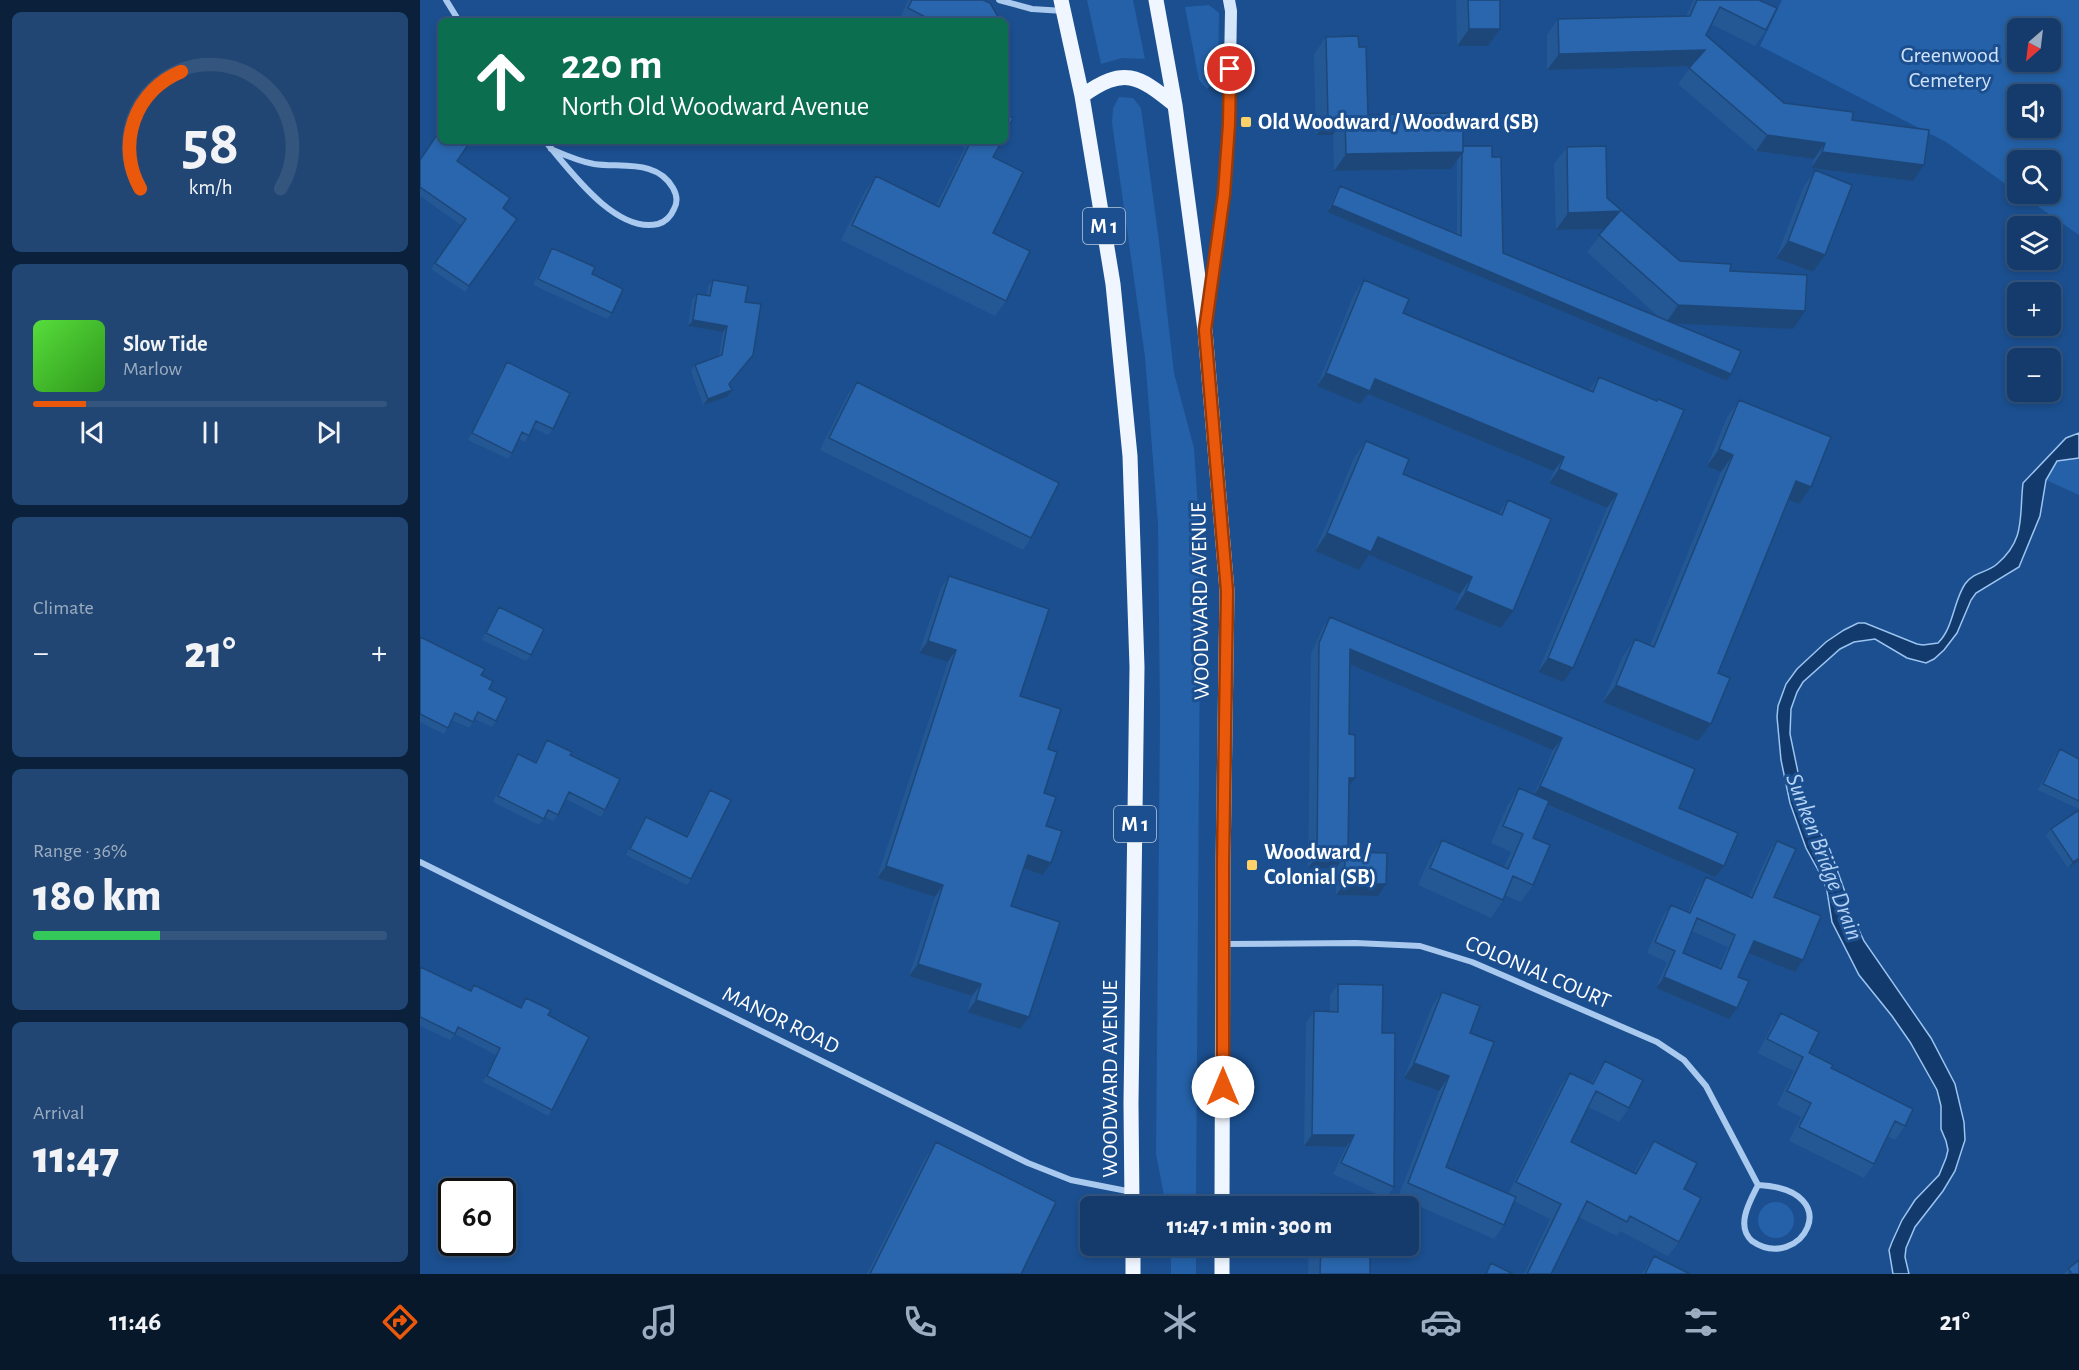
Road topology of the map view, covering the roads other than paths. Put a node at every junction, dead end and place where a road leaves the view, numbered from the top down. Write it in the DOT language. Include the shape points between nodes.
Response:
graph roads {
  1 [pos="446,0"];
  2 [pos="999,0"];
  3 [pos="1155,0"];
  4 [pos="1230,0"];
  5 [pos="1063,5"];
  6 [pos="457,18"];
  7 [pos="1082,96"];
  8 [pos="1175,105"];
  9 [pos="547,144"];
  10 [pos="551,148"];
  11 [pos="1205,330"];
  12 [pos="420,862"];
  13 [pos="1224,944"];
  14 [pos="1758,1185"];
  15 [pos="1122,1196"];
  16 [pos="1132,1196"];
  17 [pos="1222,1196"];
  18 [pos="1133,1256"];
  19 [pos="1222,1256"];
  20 [pos="1133,1274"];
  21 [pos="1222,1274"];
  1 -- 6 [label="street"];
  2 -- 5 [label="street" via="1032,9"];
  3 -- 8 [label="main road, WOODWARD AVENUE"];
  4 -- 11 [label="street" via="1224,194"];
  5 -- 7 [label="main road, WOODWARD AVENUE / M 1"];
  7 -- 8 [label="main road" via="1099,84 1124,76 1154,87"];
  7 -- 16 [label="main road, WOODWARD AVENUE / M 1" via="1113,284 1130,456 1137,667"];
  8 -- 11 [label="main road, WOODWARD AVENUE"];
  9 -- 10 [label="street"];
  10 -- 10 [label="street" via="594,164 653,170 675,192 673,212 659,224 648,225 620,216 593,195"];
  11 -- 13 [label="main road, WOODWARD AVENUE" via="1227,591"];
  12 -- 15 [label="street, MANOR ROAD" via="1028,1163"];
  13 -- 14 [label="street, COLONIAL COURT" via="1420,946 1472,962 1657,1042 1684,1060 1706,1086"];
  13 -- 17 [label="main road, WOODWARD AVENUE"];
  14 -- 14 [label="street" via="1745,1213 1748,1238 1760,1248 1790,1250 1808,1230 1806,1204 1781,1188"];
  18 -- 20 [label="main road"];
  19 -- 21 [label="main road"];
}
